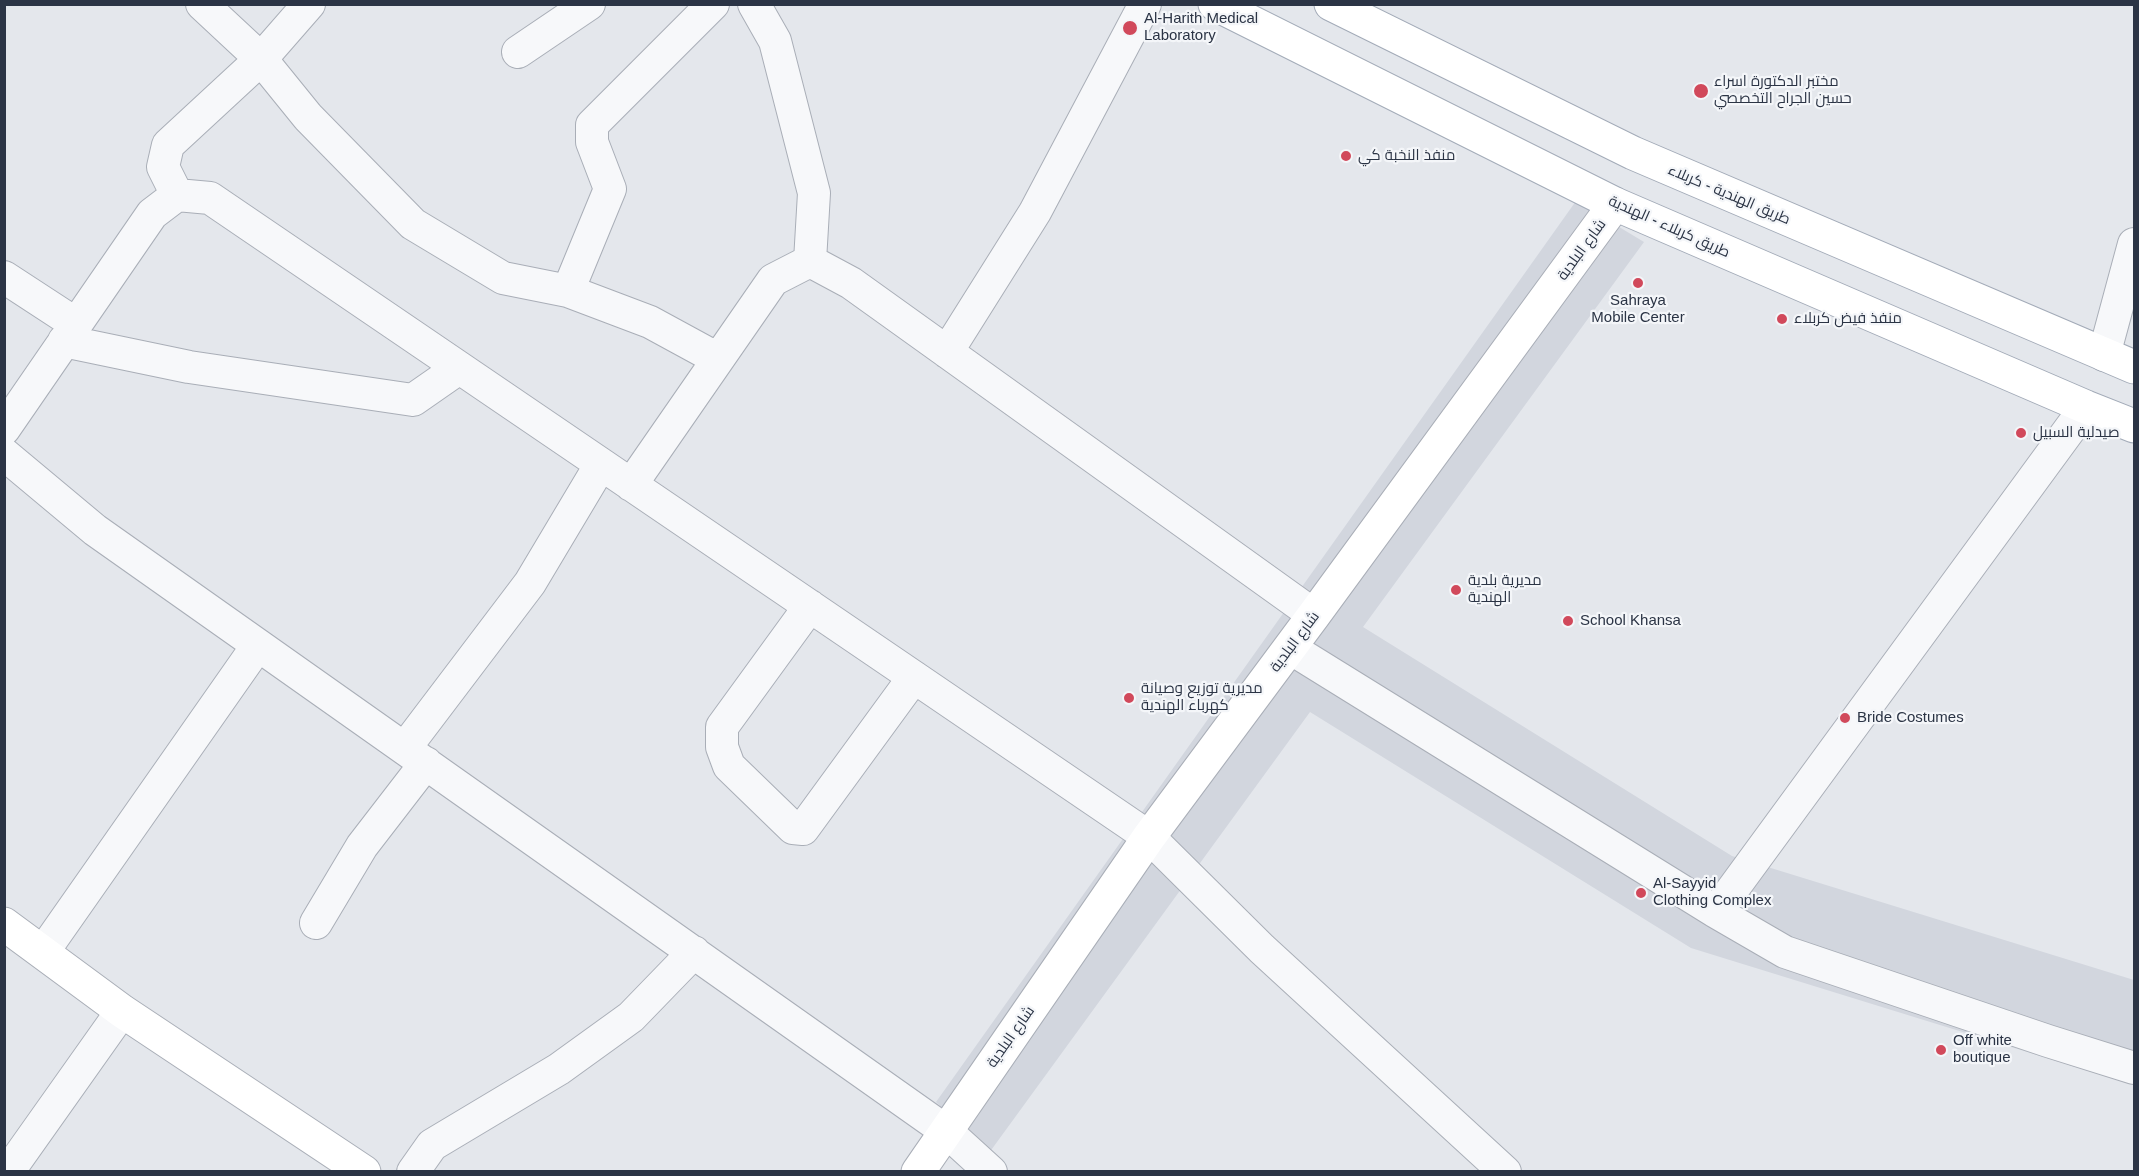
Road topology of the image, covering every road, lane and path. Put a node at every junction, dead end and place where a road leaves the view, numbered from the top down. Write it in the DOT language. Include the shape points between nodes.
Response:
graph roads {
  1 [pos="202,4"];
  2 [pos="309,4"];
  3 [pos="589,4"];
  4 [pos="713,4"];
  5 [pos="754,4"];
  6 [pos="1145,4"];
  7 [pos="1215,4"];
  8 [pos="1331,4"];
  9 [pos="518,52"];
  10 [pos="261,59"];
  11 [pos="177,195"];
  12 [pos="1615,204"];
  13 [pos="2134,244"];
  14 [pos="810,261"];
  15 [pos="4,276"];
  16 [pos="568,291"];
  17 [pos="70,333"];
  18 [pos="947,352"];
  19 [pos="2104,355"];
  20 [pos="718,359"];
  21 [pos="2134,367"];
  22 [pos="459,368"];
  23 [pos="2086,408"];
  24 [pos="2134,426"];
  25 [pos="4,429"];
  26 [pos="4,454"];
  27 [pos="601,464"];
  28 [pos="631,485"];
  29 [pos="810,606"];
  30 [pos="1314,615"];
  31 [pos="258,645"];
  32 [pos="1290,648"];
  33 [pos="914,677"];
  34 [pos="416,755"];
  35 [pos="1149,837"];
  36 [pos="1716,912"];
  37 [pos="316,923"];
  38 [pos="4,924"];
  39 [pos="43,952"];
  40 [pos="693,952"];
  41 [pos="122,1011"];
  42 [pos="2134,1068"];
  43 [pos="946,1131"];
  44 [pos="8,1172"];
  45 [pos="364,1172"];
  46 [pos="413,1172"];
  47 [pos="918,1172"];
  48 [pos="991,1172"];
  49 [pos="1505,1172"];
  1 -- 10 [label="street"];
  2 -- 10 [label="street"];
  3 -- 9 [label="street"];
  4 -- 16 [label="street" via="592,125 592,142 610,189"];
  5 -- 14 [label="street" via="775,41 814,193"];
  6 -- 18 [label="street" via="1035,212"];
  7 -- 12 [label="main road, طريق كربلاء - الهندية"];
  8 -- 19 [label="main road, طريق الهندية - كربلاء" via="1633,153"];
  10 -- 11 [label="street" via="168,146 163,167"];
  10 -- 16 [label="street" via="308,117 414,224 503,278"];
  11 -- 17 [label="street" via="152,214"];
  11 -- 22 [label="street" via="210,198"];
  12 -- 23 [label="main road, طريق كربلاء - الهندية"];
  12 -- 30 [label="main road, شارع البلدية"];
  13 -- 19 [label="street"];
  14 -- 18 [label="street" via="851,283"];
  14 -- 20 [label="street" via="773,280"];
  15 -- 17 [label="street"];
  16 -- 20 [label="street" via="650,322"];
  17 -- 22 [label="street" via="189,367 413,400"];
  17 -- 25 [label="street"];
  18 -- 30 [label="street"];
  19 -- 21 [label="main road, طريق الهندية - كربلاء"];
  20 -- 28 [label="street"];
  22 -- 27 [label="street"];
  23 -- 24 [label="main road, طريق كربلاء - الهندية"];
  23 -- 36 [label="street"];
  26 -- 31 [label="street" via="95,530"];
  27 -- 28 [label="street"];
  27 -- 34 [label="street" via="530,583"];
  28 -- 29 [label="street"];
  29 -- 33 [label="street"];
  29 -- 33 [label="street" via="722,727 722,747 729,766 793,828 803,829"];
  30 -- 32 [label="main road, شارع البلدية"];
  31 -- 34 [label="street"];
  31 -- 39 [label="street"];
  32 -- 35 [label="main road, شارع البلدية"];
  32 -- 36 [label="street"];
  33 -- 35 [label="street"];
  34 -- 37 [label="street"];
  34 -- 40 [label="street"];
  35 -- 43 [label="main road, شارع البلدية"];
  35 -- 49 [label="street" via="1262,949"];
  36 -- 42 [label="street" via="1785,952"];
  38 -- 39 [label="main road"];
  39 -- 41 [label="main road"];
  40 -- 43 [label="street"];
  40 -- 46 [label="street" via="631,1017 559,1069 432,1145"];
  41 -- 44 [label="street"];
  41 -- 45 [label="main road"];
  43 -- 47 [label="main road, شارع البلدية"];
  43 -- 48 [label="street"];
}
